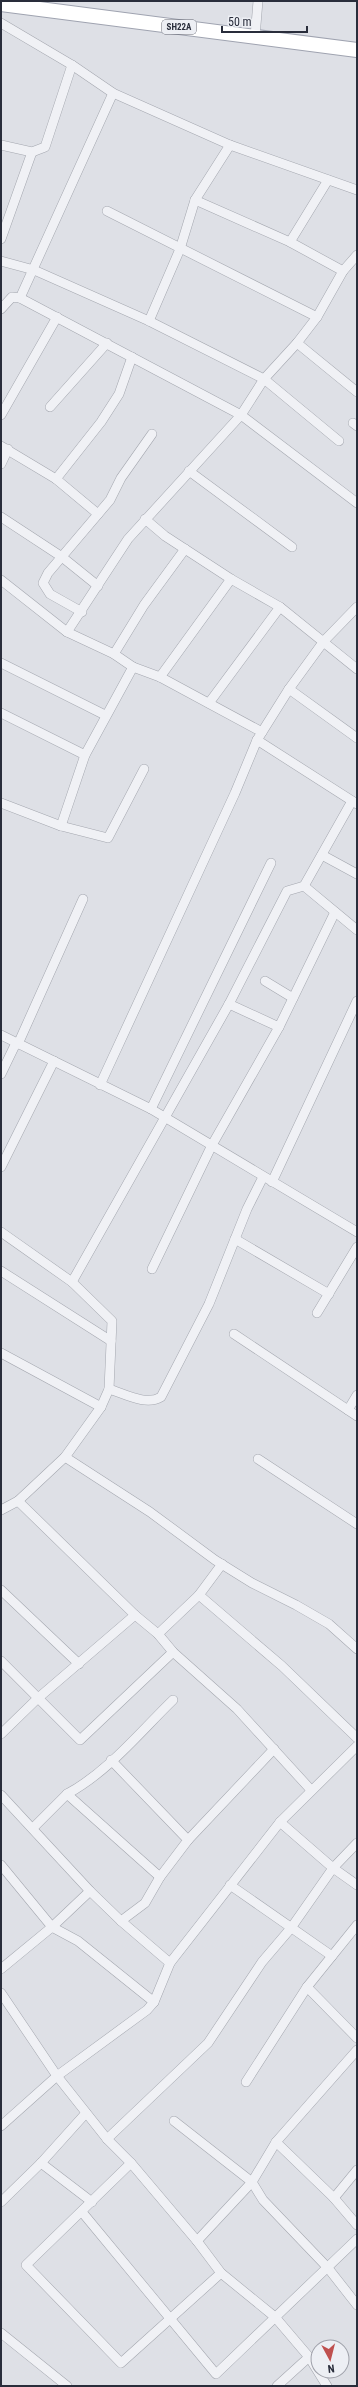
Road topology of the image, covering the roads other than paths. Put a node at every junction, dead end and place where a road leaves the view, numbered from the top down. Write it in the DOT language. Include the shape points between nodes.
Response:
graph roads {
  1 [pos="258,1"];
  2 [pos="1,4"];
  3 [pos="2,26"];
  4 [pos="256,37"];
  5 [pos="357,50"];
  6 [pos="72,65"];
  7 [pos="112,93"];
  8 [pos="1,145"];
  9 [pos="230,145"];
  10 [pos="32,152"];
  11 [pos="328,180"];
  12 [pos="357,190"];
  13 [pos="195,200"];
  14 [pos="107,211"];
  15 [pos="1,239"];
  16 [pos="290,242"];
  17 [pos="180,249"];
  18 [pos="357,255"];
  19 [pos="1,261"];
  20 [pos="34,270"];
  21 [pos="343,271"];
  22 [pos="20,298"];
  23 [pos="1,310"];
  24 [pos="57,317"];
  25 [pos="317,317"];
  26 [pos="149,321"];
  27 [pos="107,343"];
  28 [pos="297,343"];
  29 [pos="132,357"];
  30 [pos="264,379"];
  31 [pos="357,392"];
  32 [pos="50,407"];
  33 [pos="1,415"];
  34 [pos="241,415"];
  35 [pos="152,434"];
  36 [pos="339,441"];
  37 [pos="4,448"];
  38 [pos="1,464"];
  39 [pos="189,471"];
  40 [pos="56,479"];
  41 [pos="357,503"];
  42 [pos="98,514"];
  43 [pos="1,517"];
  44 [pos="145,519"];
  45 [pos="292,547"];
  46 [pos="185,549"];
  47 [pos="62,557"];
  48 [pos="231,579"];
  49 [pos="1,580"];
  50 [pos="98,586"];
  51 [pos="280,607"];
  52 [pos="357,607"];
  53 [pos="82,612"];
  54 [pos="67,632"];
  55 [pos="324,641"];
  56 [pos="114,654"];
  57 [pos="1,663"];
  58 [pos="133,667"];
  59 [pos="357,669"];
  60 [pos="160,677"];
  61 [pos="288,689"];
  62 [pos="210,703"];
  63 [pos="1,713"];
  64 [pos="105,715"];
  65 [pos="260,736"];
  66 [pos="357,738"];
  67 [pos="85,755"];
  68 [pos="144,769"];
  69 [pos="1,803"];
  70 [pos="354,803"];
  71 [pos="61,826"];
  72 [pos="322,856"];
  73 [pos="270,863"];
  74 [pos="357,874"];
  75 [pos="304,886"];
  76 [pos="83,899"];
  77 [pos="334,912"];
  78 [pos="357,930"];
  79 [pos="264,981"];
  80 [pos="293,998"];
  81 [pos="357,1001"];
  82 [pos="229,1004"];
  83 [pos="279,1027"];
  84 [pos="1,1035"];
  85 [pos="17,1043"];
  86 [pos="54,1061"];
  87 [pos="1,1074"];
  88 [pos="100,1085"];
  89 [pos="151,1110"];
  90 [pos="165,1119"];
  91 [pos="212,1145"];
  92 [pos="1,1167"];
  93 [pos="263,1177"];
  94 [pos="272,1182"];
  95 [pos="1,1232"];
  96 [pos="357,1232"];
  97 [pos="235,1239"];
  98 [pos="357,1247"];
  99 [pos="152,1269"];
  100 [pos="1,1270"];
  101 [pos="72,1282"];
  102 [pos="329,1294"];
  103 [pos="317,1313"];
  104 [pos="234,1334"];
  105 [pos="111,1341"];
  106 [pos="1,1353"];
  107 [pos="109,1389"];
  108 [pos="357,1395"];
  109 [pos="100,1407"];
  110 [pos="348,1410"];
  111 [pos="357,1416"];
  112 [pos="65,1457"];
  113 [pos="258,1459"];
  114 [pos="18,1501"];
  115 [pos="1,1510"];
  116 [pos="357,1524"];
  117 [pos="222,1564"];
  118 [pos="1,1590"];
  119 [pos="199,1595"];
  120 [pos="135,1615"];
  121 [pos="158,1634"];
  122 [pos="357,1649"];
  123 [pos="173,1652"];
  124 [pos="1,1661"];
  125 [pos="79,1664"];
  126 [pos="37,1699"];
  127 [pos="173,1700"];
  128 [pos="2,1730"];
  129 [pos="357,1738"];
  130 [pos="357,1746"];
  131 [pos="274,1749"];
  132 [pos="111,1760"];
  133 [pos="311,1790"];
  134 [pos="67,1794"];
  135 [pos="1,1795"];
  136 [pos="280,1822"];
  137 [pos="33,1828"];
  138 [pos="188,1840"];
  139 [pos="357,1843"];
  140 [pos="1,1865"];
  141 [pos="333,1868"];
  142 [pos="160,1877"];
  143 [pos="230,1885"];
  144 [pos="357,1885"];
  145 [pos="90,1891"];
  146 [pos="121,1921"];
  147 [pos="357,1925"];
  148 [pos="52,1927"];
  149 [pos="291,1928"];
  150 [pos="332,1956"];
  151 [pos="170,1963"];
  152 [pos="1,1969"];
  153 [pos="307,1987"];
  154 [pos="1,1993"];
  155 [pos="154,2002"];
  156 [pos="357,2038"];
  157 [pos="357,2050"];
  158 [pos="57,2076"];
  159 [pos="246,2082"];
  160 [pos="86,2112"];
  161 [pos="174,2121"];
  162 [pos="1,2126"];
  163 [pos="107,2139"];
  164 [pos="276,2142"];
  165 [pos="41,2163"];
  166 [pos="131,2163"];
  167 [pos="357,2170"];
  168 [pos="252,2182"];
  169 [pos="334,2198"];
  170 [pos="1,2202"];
  171 [pos="92,2202"];
  172 [pos="82,2212"];
  173 [pos="357,2225"];
  174 [pos="357,2239"];
  175 [pos="197,2241"];
  176 [pos="328,2268"];
  177 [pos="221,2274"];
  178 [pos="357,2305"];
  179 [pos="275,2317"];
  180 [pos="171,2320"];
  181 [pos="1,2333"];
  182 [pos="309,2357"];
  183 [pos="67,2386"];
  184 [pos="277,2386"];
  185 [pos="326,2386"];
  1 -- 4 [label="street"];
  2 -- 4 [label="main road, SH22A"];
  3 -- 6 [label="street"];
  4 -- 5 [label="main road, SH22A"];
  6 -- 7 [label="street"];
  6 -- 10 [label="street" via="44,147"];
  7 -- 9 [label="street"];
  7 -- 20 [label="street"];
  8 -- 10 [label="street"];
  9 -- 11 [label="street"];
  9 -- 13 [label="street"];
  10 -- 15 [label="street"];
  11 -- 12 [label="street"];
  11 -- 16 [label="street"];
  13 -- 16 [label="street"];
  13 -- 17 [label="street"];
  14 -- 17 [label="street"];
  16 -- 21 [label="street"];
  17 -- 25 [label="street"];
  17 -- 26 [label="street"];
  18 -- 21 [label="street"];
  19 -- 20 [label="street"];
  20 -- 22 [label="street"];
  20 -- 26 [label="street"];
  21 -- 25 [label="street"];
  22 -- 23 [label="street" via="12,297"];
  22 -- 24 [label="street"];
  24 -- 27 [label="street"];
  24 -- 33 [label="street"];
  25 -- 28 [label="street"];
  26 -- 30 [label="street"];
  27 -- 29 [label="street"];
  27 -- 32 [label="street"];
  28 -- 30 [label="street"];
  28 -- 31 [label="street"];
  29 -- 34 [label="street"];
  29 -- 40 [label="street" via="119,394 101,422"];
  30 -- 34 [label="street"];
  30 -- 36 [label="street"];
  34 -- 39 [label="street"];
  34 -- 41 [label="street"];
  35 -- 42 [label="street" via="110,500"];
  37 -- 38 [label="street"];
  37 -- 40 [label="street"];
  39 -- 44 [label="street"];
  39 -- 45 [label="street"];
  40 -- 42 [label="street"];
  42 -- 47 [label="street"];
  43 -- 47 [label="street"];
  44 -- 46 [label="street"];
  44 -- 50 [label="street" via="128,539"];
  46 -- 48 [label="street"];
  46 -- 56 [label="street" via="144,605"];
  47 -- 50 [label="street"];
  47 -- 53 [label="street" via="48,573 43,583 44,588"];
  48 -- 51 [label="street"];
  48 -- 60 [label="street"];
  49 -- 54 [label="street"];
  50 -- 53 [label="street"];
  51 -- 55 [label="street"];
  51 -- 62 [label="street"];
  52 -- 55 [label="street"];
  53 -- 54 [label="street"];
  54 -- 56 [label="street"];
  55 -- 59 [label="street"];
  55 -- 61 [label="street"];
  56 -- 58 [label="street"];
  57 -- 64 [label="street"];
  58 -- 60 [label="street"];
  58 -- 64 [label="street"];
  60 -- 62 [label="street"];
  61 -- 65 [label="street"];
  61 -- 66 [label="street"];
  62 -- 65 [label="street"];
  63 -- 67 [label="street"];
  64 -- 67 [label="street"];
  65 -- 70 [label="street"];
  65 -- 88 [label="street"];
  67 -- 71 [label="street"];
  68 -- 71 [label="street" via="108,838"];
  69 -- 71 [label="street"];
  70 -- 72 [label="street"];
  72 -- 74 [label="street"];
  72 -- 75 [label="street"];
  73 -- 89 [label="street"];
  75 -- 77 [label="street"];
  75 -- 82 [label="street" via="287,891"];
  76 -- 85 [label="street"];
  77 -- 78 [label="street"];
  77 -- 80 [label="street"];
  79 -- 80 [label="street"];
  80 -- 83 [label="street"];
  81 -- 94 [label="street"];
  82 -- 83 [label="street"];
  82 -- 90 [label="street"];
  83 -- 91 [label="street"];
  84 -- 85 [label="street"];
  85 -- 86 [label="street"];
  85 -- 87 [label="street"];
  86 -- 88 [label="street"];
  86 -- 92 [label="street"];
  88 -- 89 [label="street"];
  89 -- 90 [label="street"];
  90 -- 91 [label="street"];
  90 -- 101 [label="street"];
  91 -- 93 [label="street"];
  91 -- 99 [label="street"];
  93 -- 94 [label="street"];
  93 -- 97 [label="street"];
  94 -- 96 [label="street"];
  95 -- 101 [label="street"];
  97 -- 102 [label="street"];
  97 -- 107 [label="street" via="209,1304 161,1396 154,1401 145,1400"];
  98 -- 102 [label="street"];
  100 -- 105 [label="street"];
  101 -- 105 [label="street" via="112,1321"];
  102 -- 103 [label="street"];
  104 -- 110 [label="street"];
  105 -- 107 [label="street"];
  106 -- 109 [label="street"];
  107 -- 109 [label="street"];
  108 -- 110 [label="street"];
  109 -- 112 [label="street"];
  110 -- 111 [label="street"];
  112 -- 114 [label="street"];
  112 -- 117 [label="street" via="150,1512"];
  113 -- 116 [label="street"];
  114 -- 115 [label="street"];
  114 -- 120 [label="street"];
  117 -- 119 [label="street"];
  117 -- 122 [label="street" via="329,1624"];
  118 -- 125 [label="street"];
  119 -- 121 [label="street"];
  119 -- 129 [label="street" via="282,1666"];
  120 -- 121 [label="street"];
  120 -- 125 [label="street"];
  121 -- 123 [label="street"];
  123 -- 126 [label="street" via="80,1740"];
  123 -- 131 [label="street" via="237,1709"];
  124 -- 126 [label="street"];
  125 -- 126 [label="street"];
  126 -- 128 [label="street"];
  127 -- 132 [label="street"];
  130 -- 133 [label="street"];
  131 -- 133 [label="street"];
  131 -- 138 [label="street"];
  132 -- 134 [label="street" via="82,1785"];
  132 -- 138 [label="street"];
  133 -- 136 [label="street"];
  134 -- 137 [label="street"];
  134 -- 142 [label="street"];
  135 -- 137 [label="street"];
  136 -- 141 [label="street"];
  136 -- 143 [label="street"];
  137 -- 145 [label="street"];
  138 -- 142 [label="street"];
  139 -- 141 [label="street"];
  140 -- 148 [label="street"];
  141 -- 144 [label="street"];
  141 -- 149 [label="street"];
  142 -- 146 [label="street" via="145,1902"];
  143 -- 149 [label="street"];
  143 -- 151 [label="street"];
  145 -- 146 [label="street"];
  145 -- 148 [label="street"];
  146 -- 151 [label="street"];
  147 -- 150 [label="street"];
  148 -- 152 [label="street"];
  148 -- 155 [label="street" via="78,1940"];
  149 -- 150 [label="street"];
  149 -- 163 [label="street" via="262,1962 208,2043"];
  150 -- 153 [label="street"];
  151 -- 155 [label="street"];
  153 -- 156 [label="street"];
  153 -- 159 [label="street"];
  154 -- 158 [label="street"];
  155 -- 158 [label="street" via="147,2010"];
  157 -- 164 [label="street"];
  158 -- 160 [label="street"];
  158 -- 162 [label="street"];
  160 -- 163 [label="street"];
  160 -- 165 [label="street"];
  161 -- 168 [label="street"];
  163 -- 166 [label="street"];
  164 -- 168 [label="street"];
  164 -- 169 [label="street"];
  165 -- 170 [label="street"];
  165 -- 171 [label="street"];
  166 -- 171 [label="street"];
  166 -- 175 [label="street"];
  167 -- 169 [label="street"];
  168 -- 175 [label="street"];
  168 -- 176 [label="street" via="263,2200"];
  169 -- 173 [label="street"];
  171 -- 172 [label="street"];
  172 -- 180 [label="street"];
  172 -- 180 [label="street" via="26,2265 120,2363"];
  174 -- 176 [label="street"];
  175 -- 177 [label="street"];
  176 -- 178 [label="street"];
  176 -- 179 [label="street"];
  177 -- 179 [label="street"];
  177 -- 180 [label="street"];
  179 -- 180 [label="street" via="216,2374"];
  179 -- 182 [label="street"];
  181 -- 183 [label="street"];
  182 -- 184 [label="street"];
  182 -- 185 [label="street"];
}
